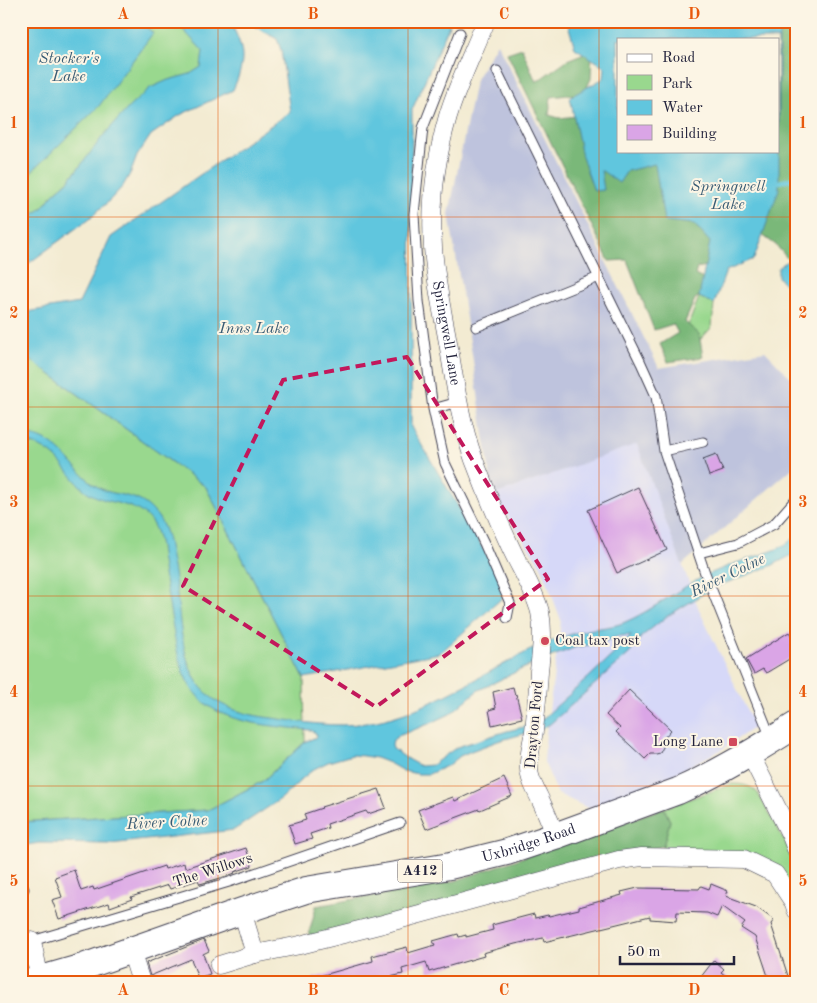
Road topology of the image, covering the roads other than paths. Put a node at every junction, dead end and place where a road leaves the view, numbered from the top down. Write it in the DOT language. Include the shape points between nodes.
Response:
graph roads {
  1 [pos="486,21"];
  2 [pos="460,33"];
  3 [pos="497,71"];
  4 [pos="599,277"];
  5 [pos="476,327"];
  6 [pos="458,402"];
  7 [pos="432,409"];
  8 [pos="703,442"];
  9 [pos="664,451"];
  10 [pos="796,499"];
  11 [pos="699,553"];
  12 [pos="508,618"];
  13 [pos="542,639"];
  14 [pos="796,725"];
  15 [pos="773,740"];
  16 [pos="750,754"];
  17 [pos="400,823"];
  18 [pos="555,836"];
  19 [pos="794,840"];
  20 [pos="795,906"];
  21 [pos="242,911"];
  22 [pos="26,942"];
  23 [pos="131,951"];
  24 [pos="255,954"];
  25 [pos="219,965"];
  26 [pos="86,975"];
  27 [pos="36,981"];
  28 [pos="141,982"];
  1 -- 6 [label="street, Springwell Lane" via="464,69 448,117 432,213 440,300"];
  2 -- 7 [label="lane" via="423,128 414,214 418,301"];
  3 -- 4 [label="lane"];
  4 -- 5 [label="lane"];
  4 -- 9 [label="lane" via="656,396"];
  6 -- 7 [label="lane"];
  6 -- 13 [label="street, Springwell Lane" via="463,426 489,497 534,594 540,612"];
  7 -- 12 [label="lane" via="446,463 510,603"];
  8 -- 9 [label="lane"];
  9 -- 11 [label="lane"];
  10 -- 11 [label="lane" via="774,524 738,543"];
  11 -- 15 [label="lane"];
  13 -- 18 [label="street, Drayton Ford" via="529,770"];
  14 -- 15 [label="main road, Uxbridge Road / A412"];
  15 -- 16 [label="main road, Uxbridge Road / A412"];
  16 -- 18 [label="main road, Uxbridge Road / A412" via="678,791"];
  16 -- 19 [label="street"];
  17 -- 22 [label="lane, The Willows" via="229,882"];
  18 -- 21 [label="main road, Uxbridge Road / A412" via="450,866 306,890"];
  20 -- 24 [label="street" via="775,874 744,859 642,856"];
  21 -- 23 [label="main road, Uxbridge Road / A412"];
  21 -- 24 [label="street"];
  22 -- 27 [label="street"];
  23 -- 26 [label="main road, Uxbridge Road / A412"];
  23 -- 28 [label="street"];
  24 -- 25 [label="street"];
  26 -- 27 [label="main road, Uxbridge Road / A412"];
}
